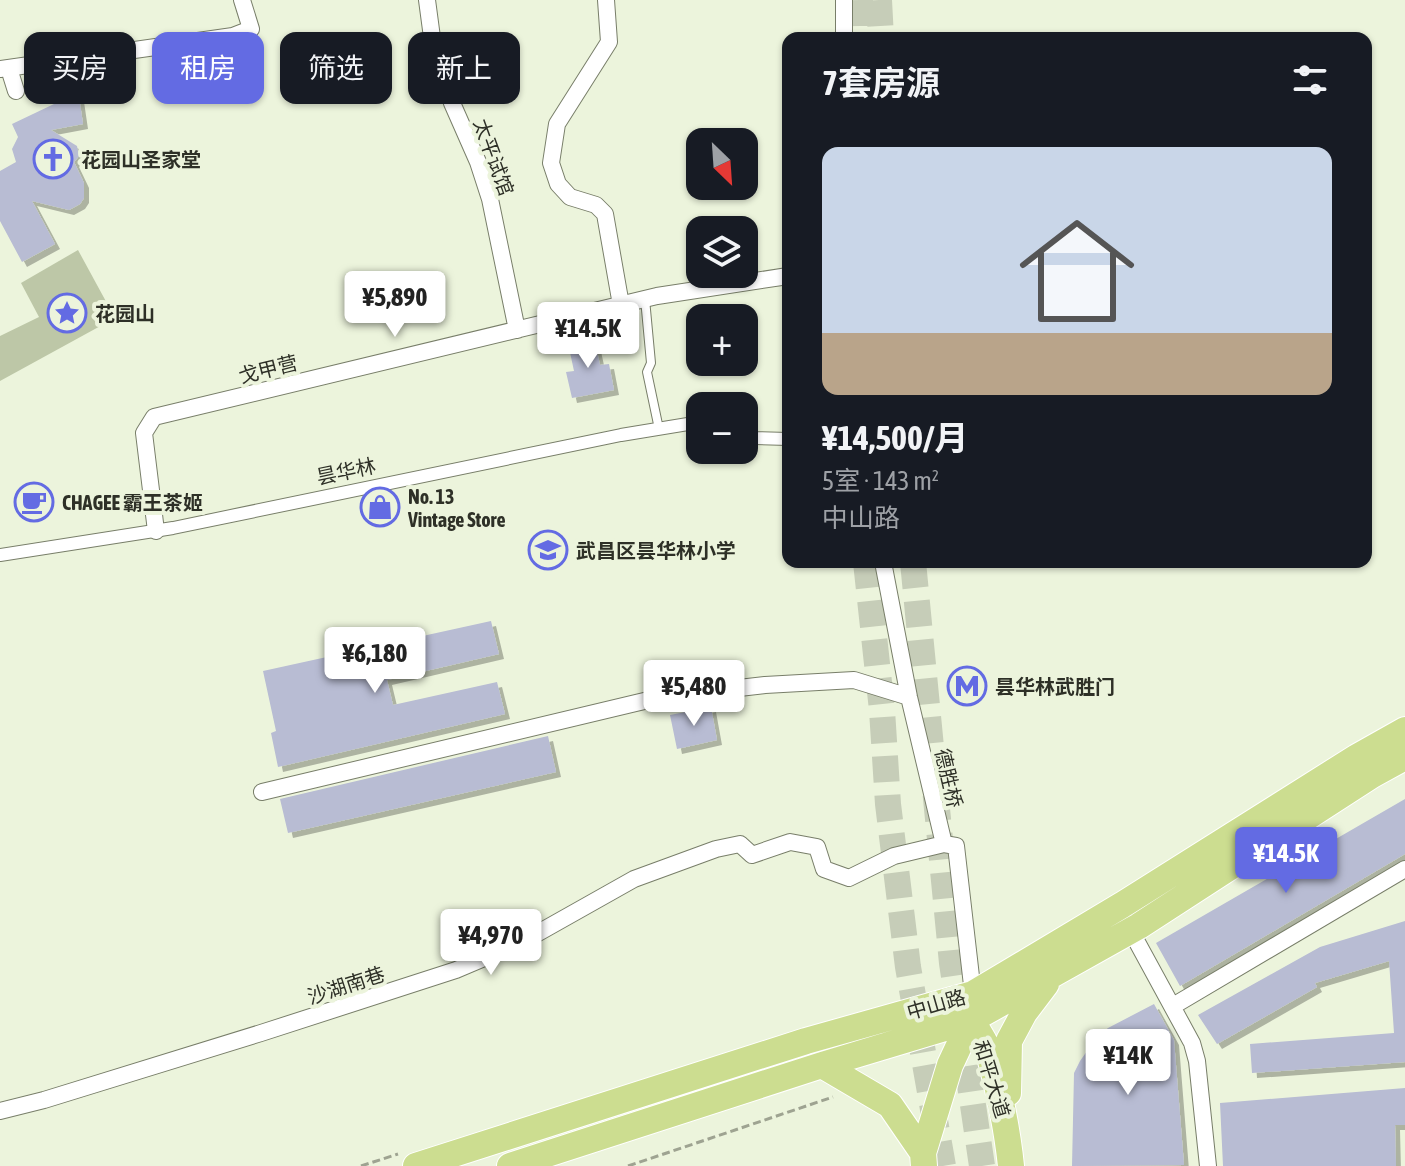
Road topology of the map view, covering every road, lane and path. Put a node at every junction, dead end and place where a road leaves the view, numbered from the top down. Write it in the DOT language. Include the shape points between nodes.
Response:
graph roads {
  1 [pos="242,0"];
  2 [pos="427,0"];
  3 [pos="606,0"];
  4 [pos="844,0"];
  5 [pos="844,32"];
  6 [pos="9,78"];
  7 [pos="782,277"];
  8 [pos="645,299"];
  9 [pos="621,305"];
  10 [pos="517,330"];
  11 [pos="686,424"];
  12 [pos="659,429"];
  13 [pos="758,438"];
  14 [pos="782,439"];
  15 [pos="156,531"];
  16 [pos="0,555"];
  17 [pos="884,568"];
  18 [pos="909,697"];
  19 [pos="1405,730"];
  20 [pos="1405,757"];
  21 [pos="262,792"];
  22 [pos="944,844"];
  23 [pos="1405,869"];
  24 [pos="1131,931"];
  25 [pos="1054,974"];
  26 [pos="1173,1006"];
  27 [pos="972,1007"];
  28 [pos="822,1065"];
  29 [pos="860,1087"];
  30 [pos="0,1111"];
  31 [pos="1008,1129"];
  32 [pos="923,1159"];
  33 [pos="416,1166"];
  34 [pos="510,1166"];
  35 [pos="628,1166"];
  36 [pos="1011,1166"];
  37 [pos="1208,1166"];
  1 -- 6 [label="street" via="251,29 233,36"];
  2 -- 10 [label="street, 太平试馆" via="433,45 490,199"];
  3 -- 9 [label="street" via="609,42 557,124 551,163 558,184 570,197 596,205 605,214"];
  4 -- 5 [label="street"];
  7 -- 8 [label="street, 戈甲营"];
  8 -- 9 [label="street, 戈甲营"];
  8 -- 12 [label="lane" via="651,363 647,372"];
  9 -- 10 [label="street, 戈甲营"];
  10 -- 15 [label="street, 戈甲营" via="154,417 144,433"];
  11 -- 12 [label="street, 昙华林"];
  12 -- 15 [label="street, 昙华林"];
  13 -- 14 [label="street"];
  15 -- 16 [label="street, 昙华林"];
  17 -- 18 [label="street, 德胜桥"];
  18 -- 21 [label="street" via="854,680 661,697"];
  18 -- 22 [label="street, 德胜桥"];
  19 -- 27 [label="main road, 中山路" via="1122,905"];
  20 -- 24 [label="main road, 中山路"];
  22 -- 27 [label="street, 德胜桥" via="956,846"];
  22 -- 30 [label="street, 沙湖南巷" via="894,856 849,878 824,869 817,847 790,842 752,855 740,844 716,849 634,879 522,942 456,970"];
  23 -- 26 [label="street"];
  24 -- 25 [label="main road, 中山路"];
  24 -- 26 [label="street"];
  25 -- 27 [label="main road, 中山路"];
  25 -- 31 [label="main road" via="1009,1041"];
  26 -- 37 [label="street" via="1197,1061"];
  27 -- 28 [label="main road, 中山路"];
  27 -- 31 [label="main road, 和平大道"];
  27 -- 32 [label="main road"];
  27 -- 33 [label="main road, 中山路" via="806,1041"];
  28 -- 29 [label="main road"];
  28 -- 34 [label="main road, 中山路"];
  29 -- 32 [label="main road" via="890,1105"];
  29 -- 35 [label="path"];
  31 -- 36 [label="main road, 和平大道"];
}
